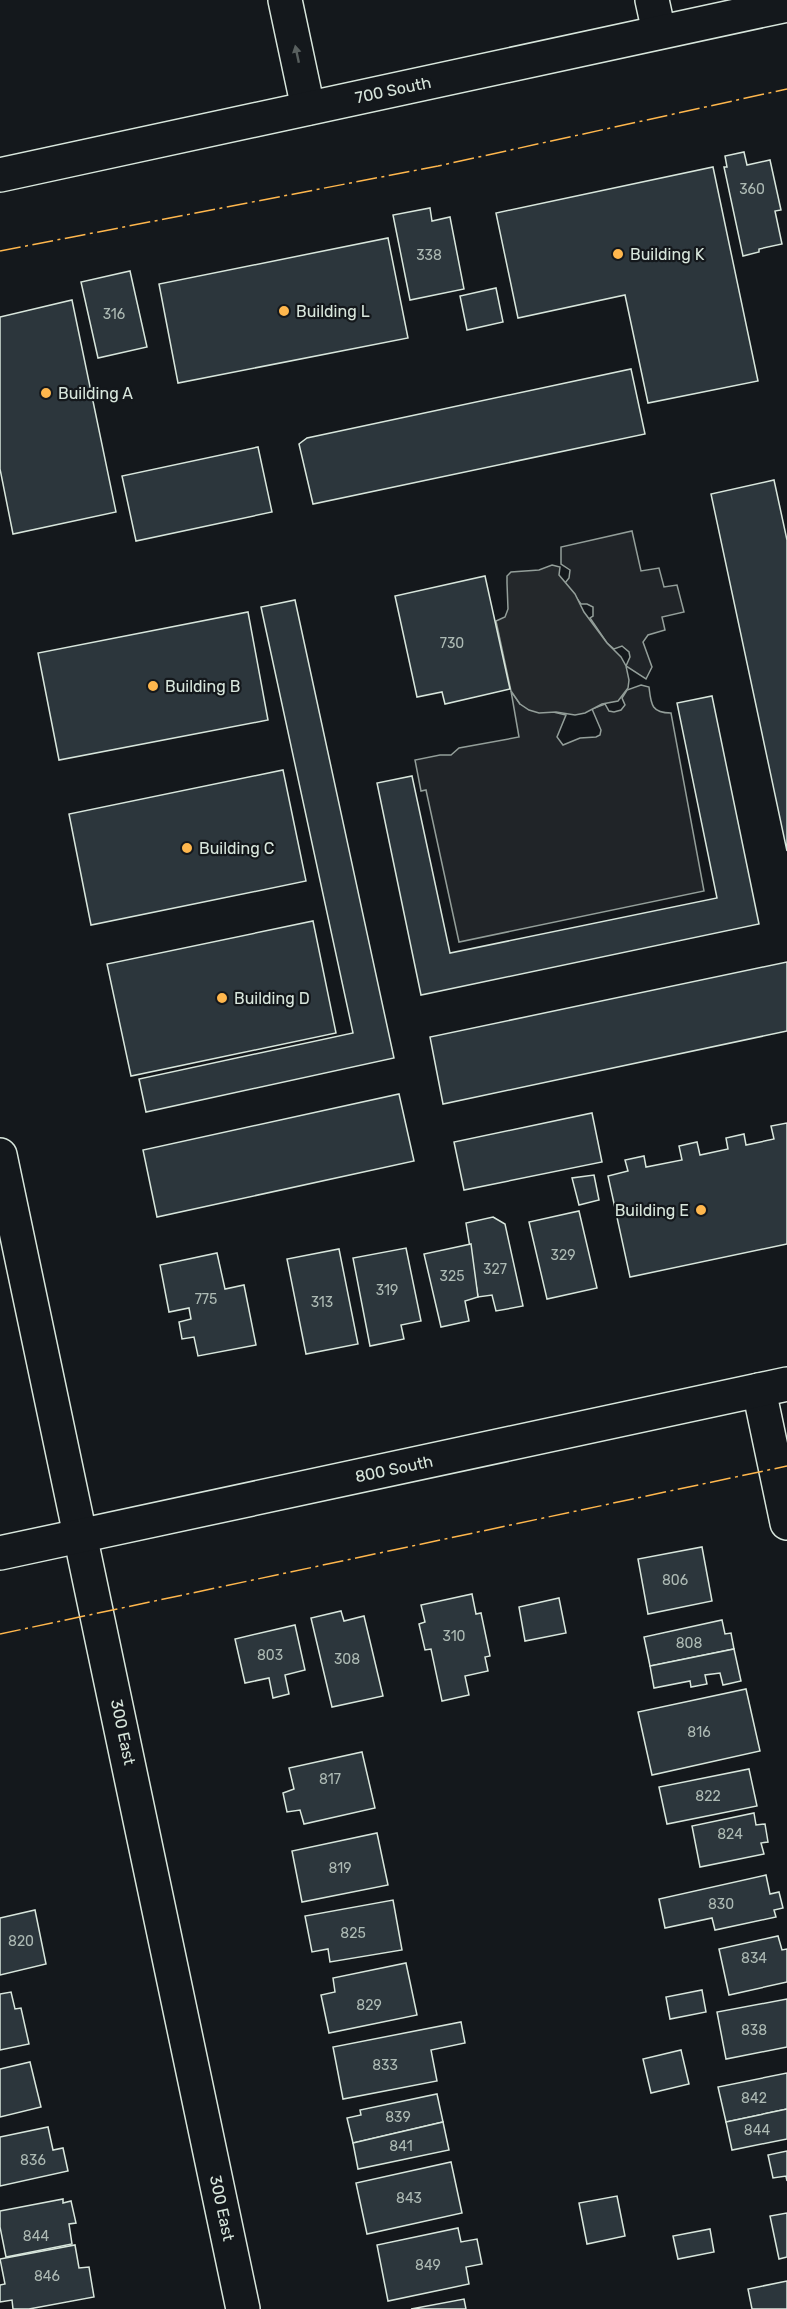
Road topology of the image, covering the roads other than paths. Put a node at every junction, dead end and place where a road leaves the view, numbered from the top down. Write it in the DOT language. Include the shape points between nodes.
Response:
graph roads {
  1 [pos="285,0"];
  2 [pos="652,0"];
  3 [pos="787,5"];
  4 [pos="659,32"];
  5 [pos="308,108"];
  6 [pos="0,175"];
  7 [pos="0,1155"];
  8 [pos="773,1388"];
  9 [pos="787,1523"];
  10 [pos="82,1536"];
  11 [pos="0,1553"];
  12 [pos="243,2309"];
  5 -- 1 [label="street, one-way"];
  2 -- 4 [label="street"];
  3 -- 4 [label="street, 700 South"];
  4 -- 5 [label="street, 700 South"];
  5 -- 6 [label="street, 700 South"];
  7 -- 10 [label="street, 300 East"];
  8 -- 9 [label="street"];
  8 -- 10 [label="street, 800 South"];
  10 -- 11 [label="street, 800 South"];
  10 -- 12 [label="street, 300 East"];
}
